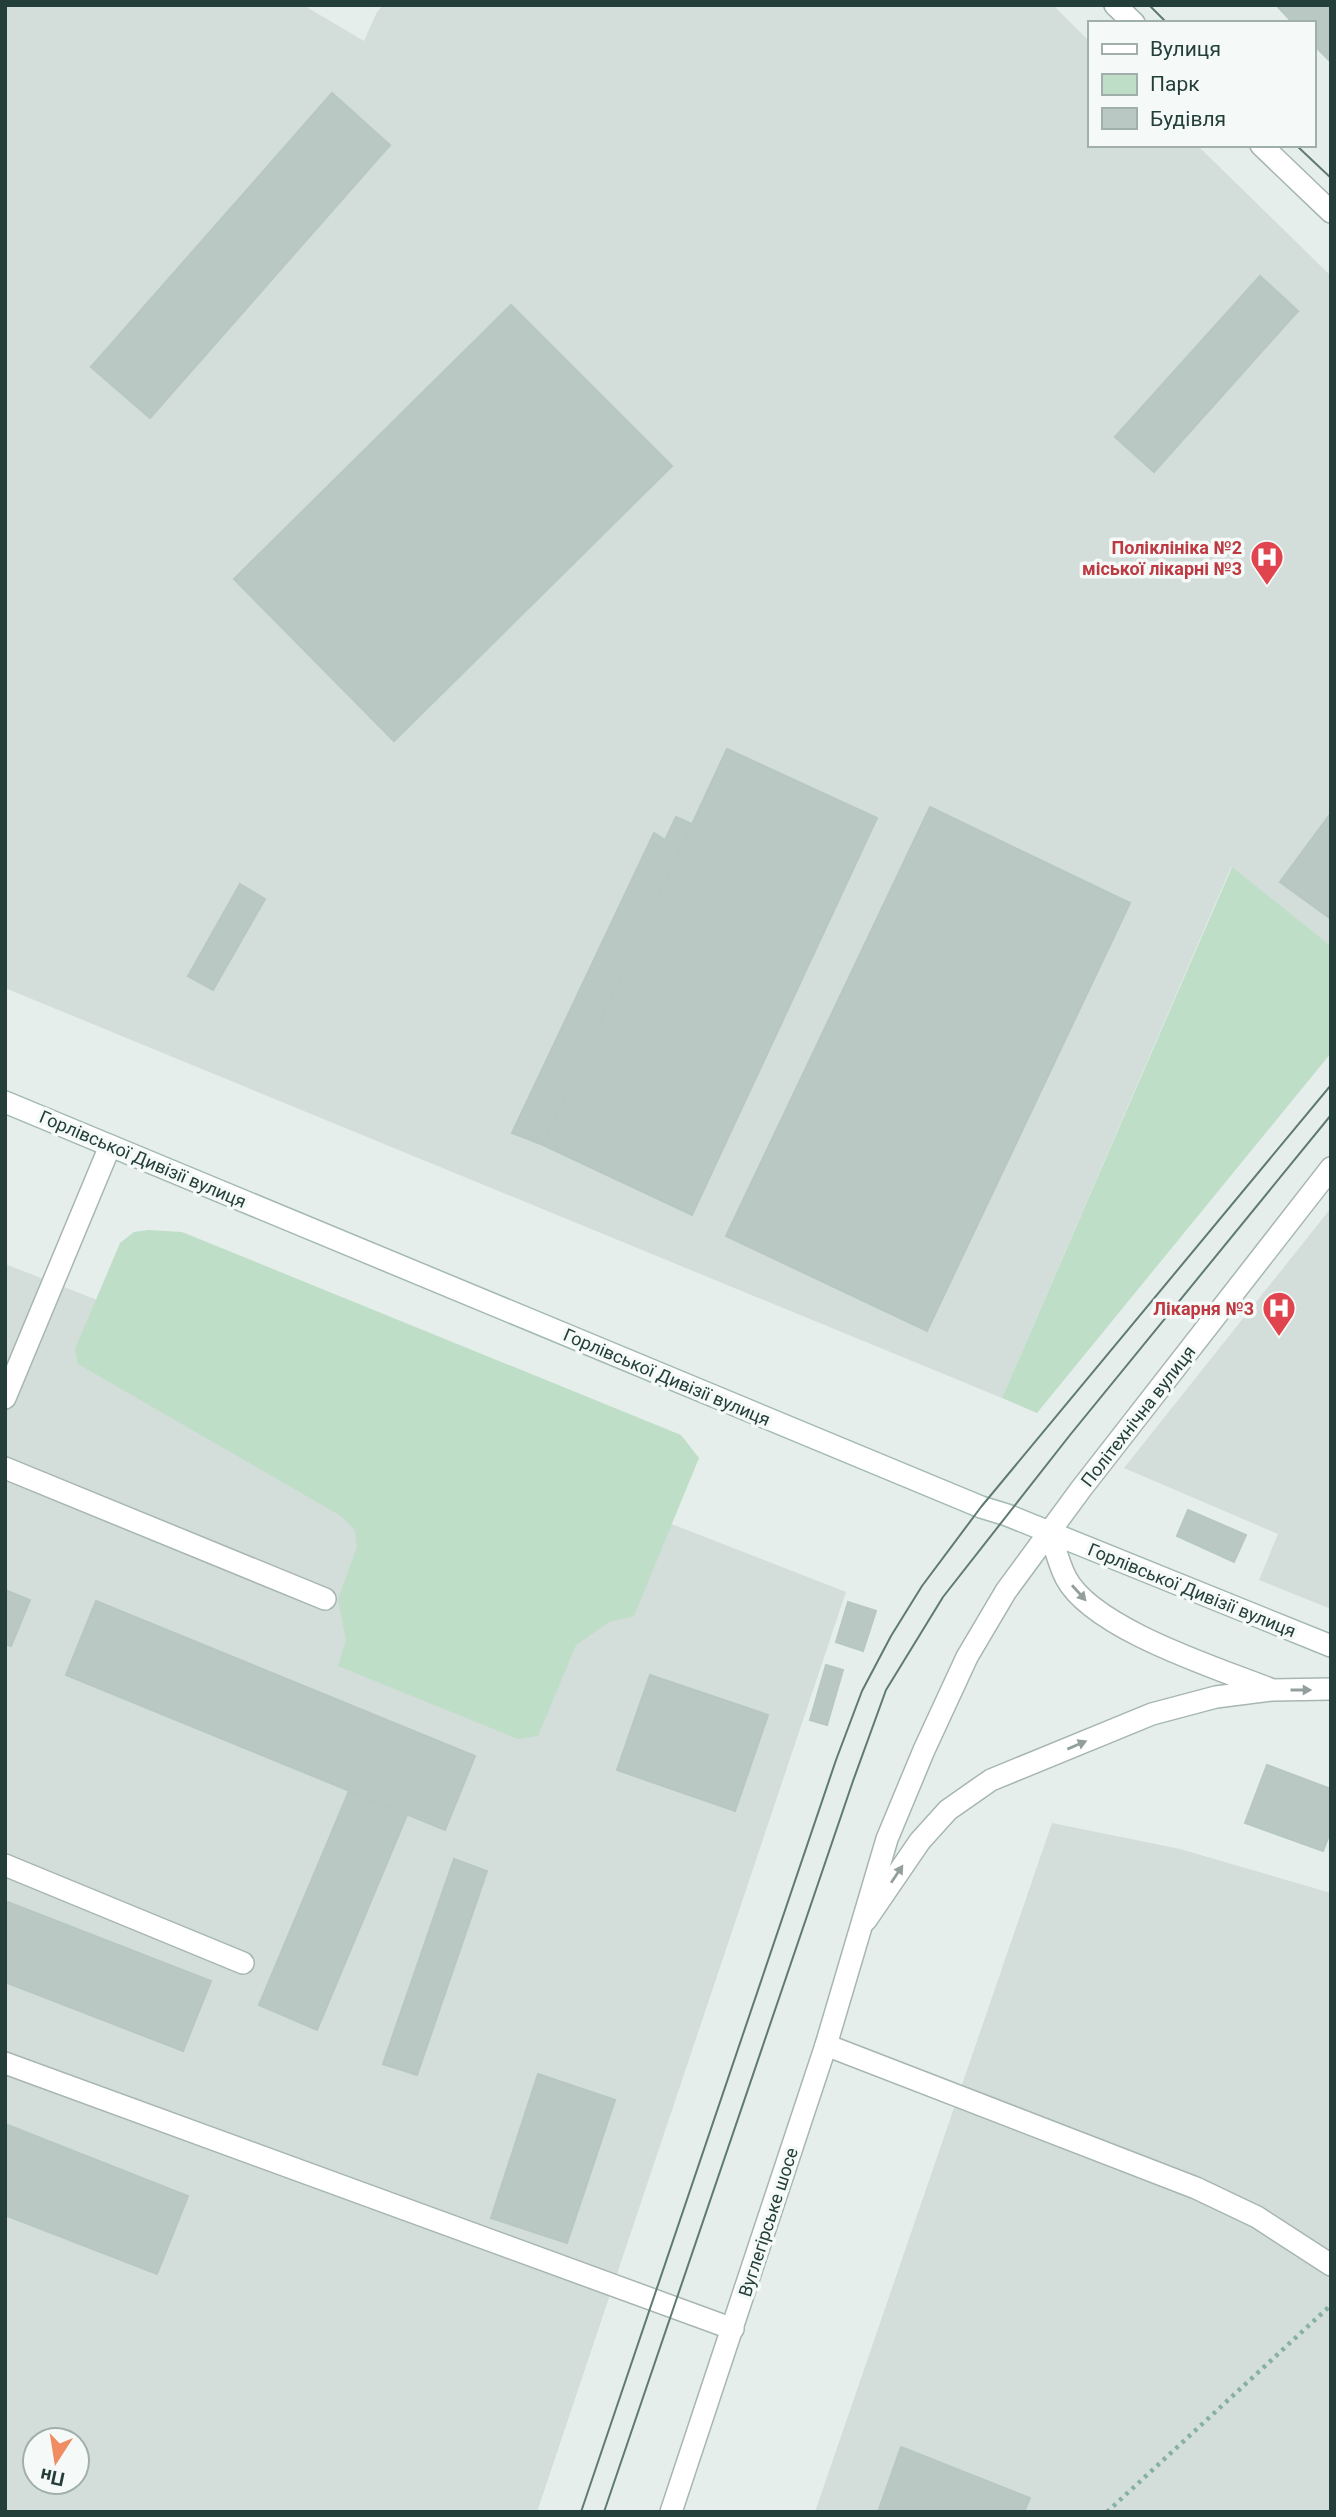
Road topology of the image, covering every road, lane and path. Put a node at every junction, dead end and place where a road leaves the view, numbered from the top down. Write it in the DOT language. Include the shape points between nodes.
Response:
graph roads {
  1 [pos="1115,5"];
  2 [pos="1132,21"];
  3 [pos="1263,147"];
  4 [pos="1331,212"];
  5 [pos="5,1102"];
  6 [pos="110,1146"];
  7 [pos="1331,1168"];
  8 [pos="5,1398"];
  9 [pos="5,1468"];
  10 [pos="1050,1532"];
  11 [pos="325,1599"];
  12 [pos="1331,1646"];
  13 [pos="1331,1689"];
  14 [pos="1272,1690"];
  15 [pos="5,1865"];
  16 [pos="858,1930"];
  17 [pos="243,1963"];
  18 [pos="826,2045"];
  19 [pos="5,2063"];
  20 [pos="1331,2265"];
  21 [pos="1331,2305"];
  22 [pos="733,2329"];
  23 [pos="671,2512"];
  24 [pos="1107,2512"];
  1 -- 2 [label="street"];
  3 -- 4 [label="street"];
  5 -- 6 [label="street, Горлівської Дивізії вулиця"];
  6 -- 8 [label="street"];
  6 -- 10 [label="street, Горлівської Дивізії вулиця"];
  7 -- 10 [label="street, Політехнічна вулиця"];
  9 -- 11 [label="street"];
  10 -- 12 [label="street, Горлівської Дивізії вулиця"];
  10 -- 14 [label="street, one-way" via="1066,1579 1087,1602 1132,1634"];
  10 -- 16 [label="street, Політехнічна вулиця" via="1006,1591 967,1657 887,1839"];
  14 -- 13 [label="street, one-way"];
  16 -- 14 [label="street, one-way" via="920,1841 948,1810 991,1780 1152,1714 1216,1697"];
  15 -- 17 [label="street"];
  16 -- 18 [label="street, Вуглегірське шосе"];
  18 -- 20 [label="street" via="1196,2188 1257,2217"];
  18 -- 22 [label="street, Вуглегірське шосе"];
  19 -- 22 [label="street"];
  21 -- 24 [label="path"];
  22 -- 23 [label="street, Вуглегірське шосе"];
}
